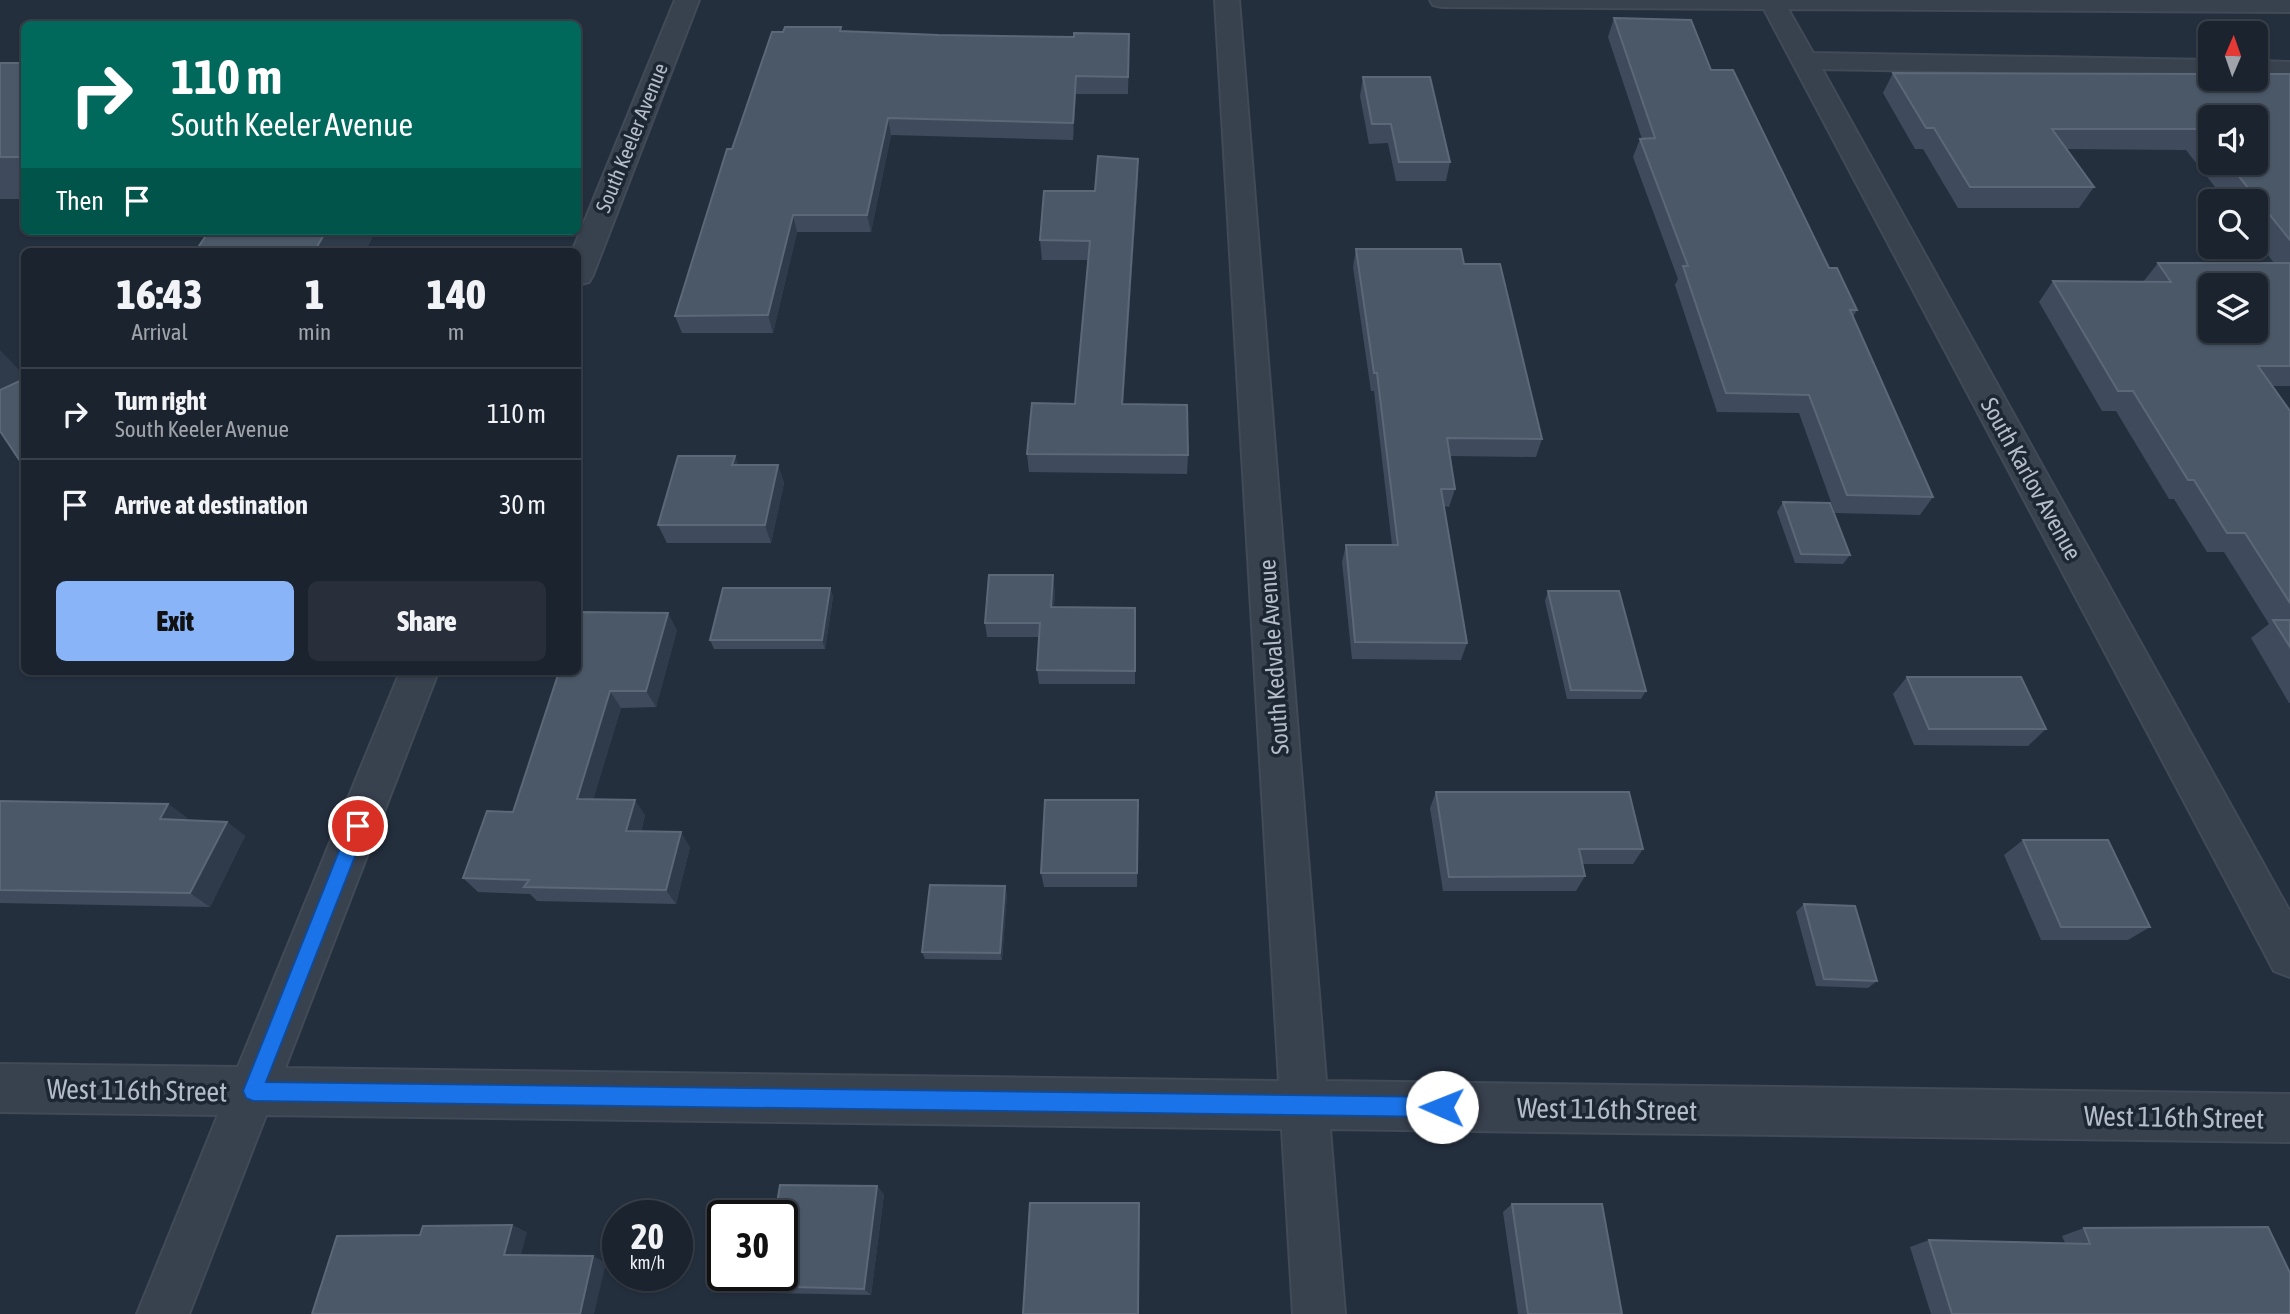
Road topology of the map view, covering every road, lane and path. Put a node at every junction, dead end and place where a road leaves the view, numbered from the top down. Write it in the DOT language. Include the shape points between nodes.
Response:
graph roads {
  1 [pos="687,0"];
  2 [pos="1227,0"];
  3 [pos="1442,0"];
  4 [pos="1772,2"];
  5 [pos="2290,5"];
  6 [pos="1804,61"];
  7 [pos="2198,68"];
  8 [pos="2268,69"];
  9 [pos="2290,69"];
  10 [pos="581,267"];
  11 [pos="418,675"];
  12 [pos="2290,956"];
  13 [pos="0,1088"];
  14 [pos="253,1091"];
  15 [pos="1306,1105"];
  16 [pos="2290,1118"];
  17 [pos="163,1314"];
  18 [pos="1319,1314"];
  1 -- 10 [label="street, South Keeler Avenue"];
  2 -- 15 [label="street, South Kedvale Avenue"];
  3 -- 4 [label="street"];
  4 -- 5 [label="street"];
  4 -- 6 [label="street, South Karlov Avenue"];
  6 -- 7 [label="street"];
  6 -- 12 [label="street, South Karlov Avenue"];
  8 -- 9 [label="street"];
  11 -- 14 [label="street"];
  13 -- 14 [label="street, West 116th Street"];
  14 -- 15 [label="street, West 116th Street"];
  14 -- 17 [label="street"];
  15 -- 16 [label="street, West 116th Street"];
  15 -- 18 [label="street, South Kedvale Avenue"];
}
